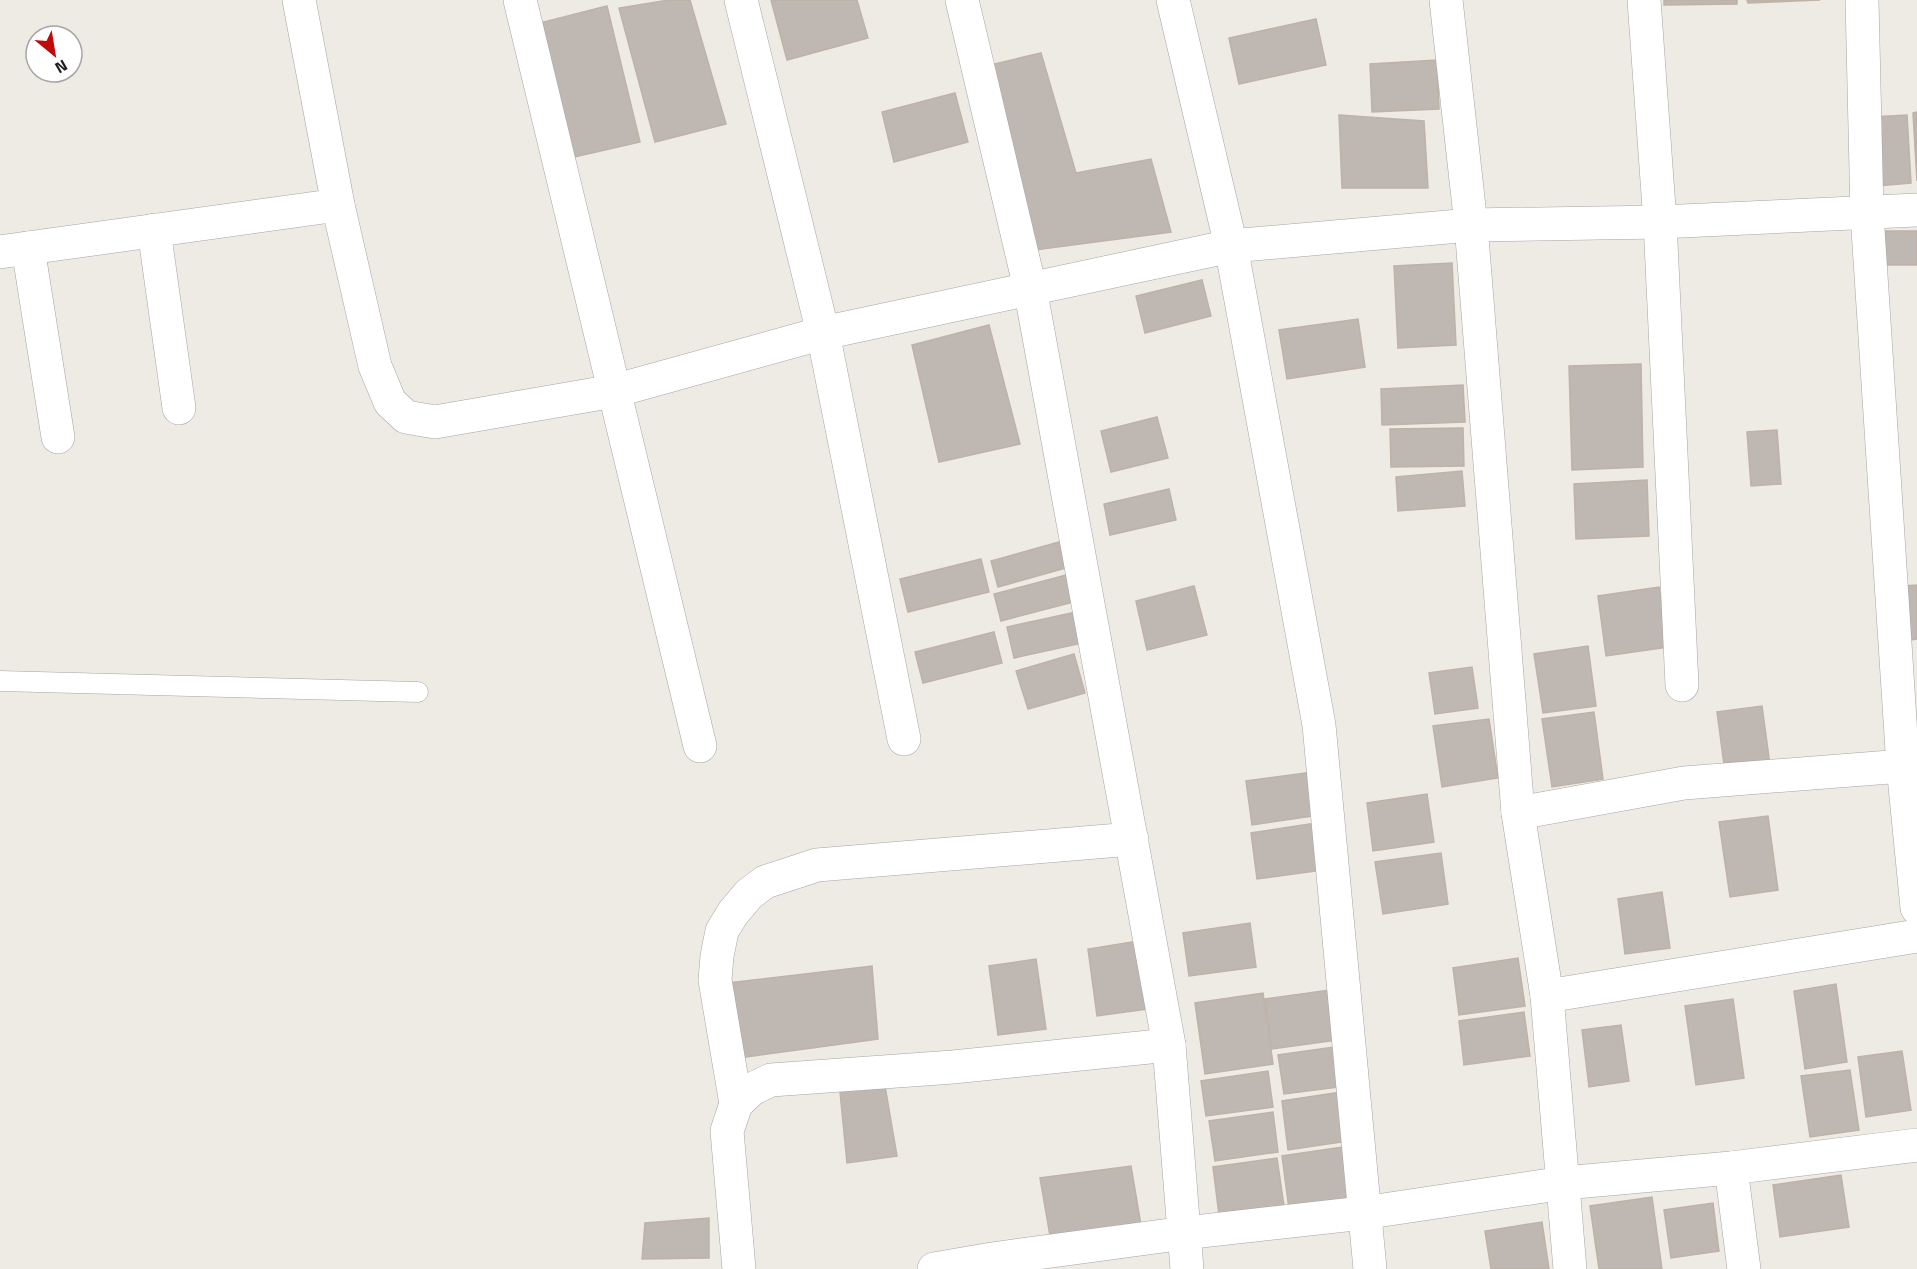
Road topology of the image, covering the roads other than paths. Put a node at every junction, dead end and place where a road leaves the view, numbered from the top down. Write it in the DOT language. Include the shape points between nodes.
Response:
graph roads {
  1 [pos="299,0"];
  2 [pos="520,0"];
  3 [pos="741,0"];
  4 [pos="962,0"];
  5 [pos="1173,0"];
  6 [pos="1446,0"];
  7 [pos="1644,0"];
  8 [pos="1862,0"];
  9 [pos="338,205"];
  10 [pos="1917,210"];
  11 [pos="1868,214"];
  12 [pos="1660,222"];
  13 [pos="1471,225"];
  14 [pos="154,230"];
  15 [pos="1231,246"];
  16 [pos="14,250"];
  17 [pos="1030,288"];
  18 [pos="824,333"];
  19 [pos="614,392"];
  20 [pos="180,408"];
  21 [pos="58,437"];
  22 [pos="0,681"];
  23 [pos="1682,685"];
  24 [pos="418,692"];
  25 [pos="904,739"];
  26 [pos="700,746"];
  27 [pos="1903,766"];
  28 [pos="1518,813"];
  29 [pos="1131,839"];
  30 [pos="1917,908"];
  31 [pos="1917,936"];
  32 [pos="1547,996"];
  33 [pos="1169,1045"];
  34 [pos="736,1104"];
  35 [pos="1917,1145"];
  36 [pos="1731,1168"];
  37 [pos="1564,1183"];
  38 [pos="1363,1213"];
  39 [pos="1185,1233"];
  40 [pos="993,1264"];
  41 [pos="739,1269"];
  42 [pos="934,1269"];
  43 [pos="1187,1269"];
  44 [pos="1370,1269"];
  45 [pos="1570,1269"];
  46 [pos="1744,1269"];
  1 -- 9 [label="street"];
  2 -- 19 [label="street"];
  3 -- 18 [label="street"];
  4 -- 17 [label="street"];
  5 -- 15 [label="street"];
  6 -- 13 [label="street"];
  7 -- 12 [label="street"];
  8 -- 11 [label="street"];
  9 -- 14 [label="street"];
  9 -- 19 [label="street" via="375,366 390,402 406,417 435,422"];
  10 -- 11 [label="street"];
  11 -- 12 [label="street"];
  11 -- 27 [label="street"];
  12 -- 13 [label="street"];
  12 -- 23 [label="street"];
  13 -- 15 [label="street"];
  13 -- 28 [label="street"];
  14 -- 16 [label="street"];
  14 -- 20 [label="street"];
  15 -- 17 [label="street"];
  15 -- 38 [label="street" via="1319,725"];
  16 -- 21 [label="street"];
  17 -- 18 [label="street"];
  17 -- 29 [label="street"];
  18 -- 19 [label="street"];
  18 -- 25 [label="street"];
  19 -- 26 [label="street"];
  22 -- 24 [label="lane"];
  27 -- 28 [label="street" via="1684,783"];
  27 -- 30 [label="street"];
  28 -- 32 [label="street"];
  29 -- 33 [label="street"];
  29 -- 34 [label="street" via="817,865 765,882 732,913 717,956 715,980"];
  31 -- 32 [label="street"];
  32 -- 37 [label="street"];
  33 -- 34 [label="street" via="771,1080 752,1089"];
  33 -- 39 [label="street"];
  34 -- 41 [label="street" via="727,1131"];
  35 -- 36 [label="street"];
  36 -- 37 [label="street"];
  36 -- 46 [label="street"];
  37 -- 38 [label="street"];
  37 -- 45 [label="street"];
  38 -- 39 [label="street"];
  38 -- 44 [label="street"];
  39 -- 40 [label="street"];
  39 -- 43 [label="street"];
  40 -- 42 [label="street"];
}
